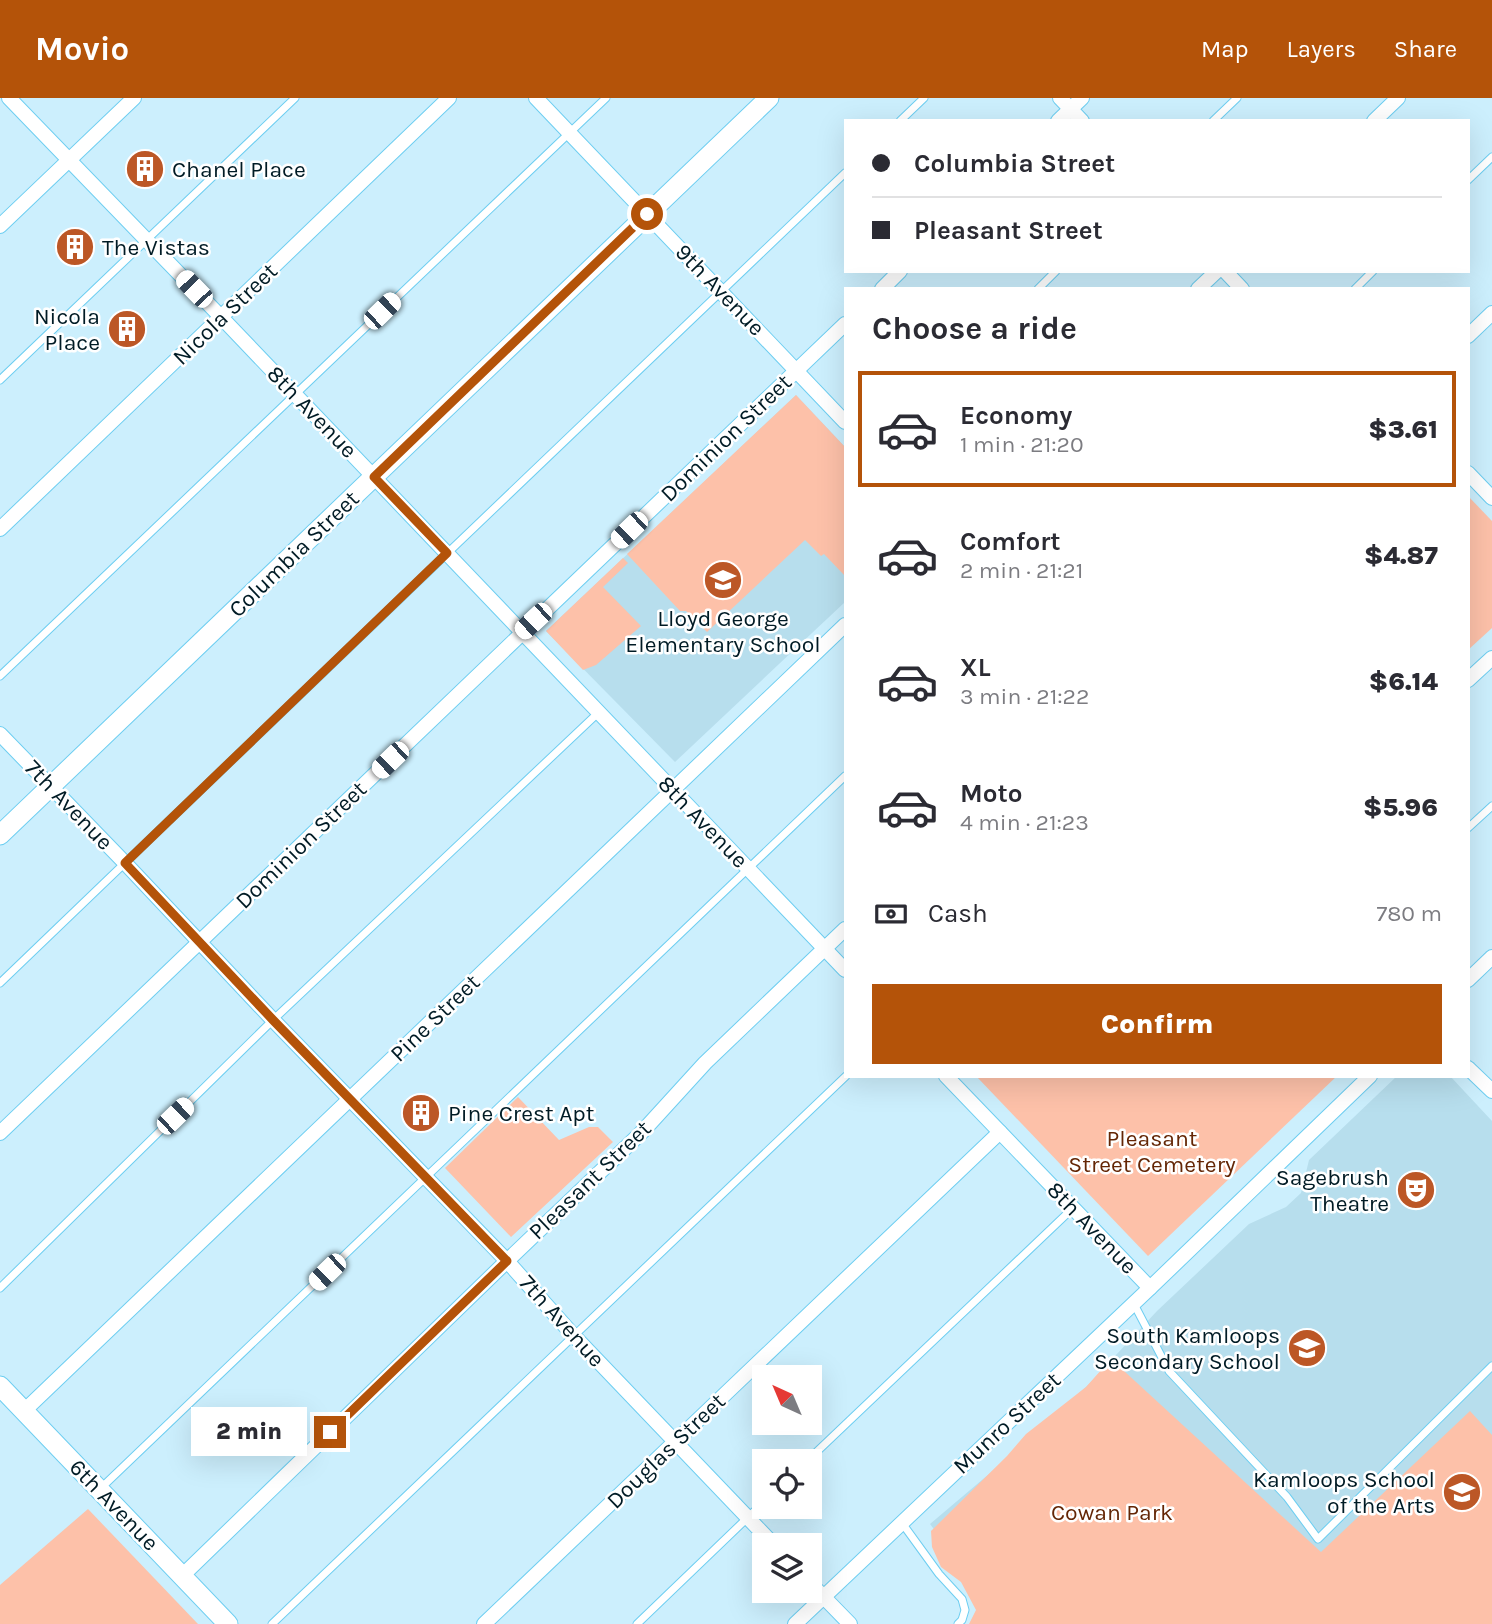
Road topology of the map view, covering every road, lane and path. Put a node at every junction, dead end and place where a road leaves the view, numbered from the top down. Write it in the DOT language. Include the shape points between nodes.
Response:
graph roads {
  1 [pos="9,98"];
  2 [pos="134,98"];
  3 [pos="295,98"];
  4 [pos="449,98"];
  5 [pos="536,98"];
  6 [pos="606,98"];
  7 [pos="769,98"];
  8 [pos="924,98"];
  9 [pos="1060,98"];
  10 [pos="1082,98"];
  11 [pos="1237,98"];
  12 [pos="1398,98"];
  13 [pos="1071,109"];
  14 [pos="902,119"];
  15 [pos="1060,119"];
  16 [pos="1080,119"];
  17 [pos="1215,119"];
  18 [pos="1376,119"];
  19 [pos="569,133"];
  20 [pos="1492,157"];
  21 [pos="70,159"];
  22 [pos="844,174"];
  23 [pos="1470,178"];
  24 [pos="647,214"];
  25 [pos="0,226"];
  26 [pos="147,240"];
  27 [pos="898,273"];
  28 [pos="1054,273"];
  29 [pos="1215,273"];
  30 [pos="1227,273"];
  31 [pos="1371,273"];
  32 [pos="884,287"];
  33 [pos="1040,287"];
  34 [pos="1200,287"];
  35 [pos="1240,287"];
  36 [pos="1357,287"];
  37 [pos="721,291"];
  38 [pos="1492,313"];
  39 [pos="221,317"];
  40 [pos="844,325"];
  41 [pos="1470,334"];
  42 [pos="796,370"];
  43 [pos="0,380"];
  44 [pos="295,395"];
  45 [pos="844,421"];
  46 [pos="1470,475"];
  47 [pos="374,477"];
  48 [pos="1490,490"];
  49 [pos="0,529"];
  50 [pos="447,553"];
  51 [pos="844,626"];
  52 [pos="521,633"];
  53 [pos="1492,658"];
  54 [pos="0,676"];
  55 [pos="1470,678"];
  56 [pos="598,713"];
  57 [pos="0,734"];
  58 [pos="844,777"];
  59 [pos="51,786"];
  60 [pos="673,791"];
  61 [pos="1492,806"];
  62 [pos="1470,826"];
  63 [pos="0,835"];
  64 [pos="125,863"];
  65 [pos="748,869"];
  66 [pos="844,930"];
  67 [pos="199,943"];
  68 [pos="825,949"];
  69 [pos="1492,957"];
  70 [pos="844,969"];
  71 [pos="1470,978"];
  72 [pos="0,983"];
  73 [pos="273,1020"];
  74 [pos="1470,1070"];
  75 [pos="844,1078"];
  76 [pos="948,1078"];
  77 [pos="1368,1078"];
  78 [pos="1492,1091"];
  79 [pos="350,1099"];
  80 [pos="1000,1132"];
  81 [pos="0,1133"];
  82 [pos="426,1177"];
  83 [pos="1073,1208"];
  84 [pos="507,1261"];
  85 [pos="0,1288"];
  86 [pos="1150,1288"];
  87 [pos="1134,1303"];
  88 [pos="574,1336"];
  89 [pos="1492,1366"];
  90 [pos="0,1386"];
  91 [pos="24,1411"];
  92 [pos="675,1442"];
  93 [pos="820,1449"];
  94 [pos="99,1489"];
  95 [pos="752,1514"];
  96 [pos="748,1518"];
  97 [pos="902,1524"];
  98 [pos="762,1533"];
  99 [pos="182,1576"];
  100 [pos="824,1597"];
  101 [pos="228,1624"];
  102 [pos="272,1624"];
  103 [pos="484,1624"];
  104 [pos="637,1624"];
  105 [pos="796,1624"];
  106 [pos="850,1624"];
  107 [pos="958,1624"];
  1 -- 21 [label="street, 8th Avenue"];
  2 -- 21 [label="street"];
  3 -- 26 [label="lane"];
  4 -- 39 [label="street, Nicola Street"];
  5 -- 19 [label="street, 9th Avenue"];
  6 -- 19 [label="lane"];
  7 -- 24 [label="main road, Columbia Street"];
  8 -- 14 [label="lane"];
  9 -- 13 [label="street"];
  10 -- 13 [label="street"];
  11 -- 17 [label="lane"];
  12 -- 18 [label="street"];
  13 -- 15 [label="street"];
  13 -- 16 [label="street"];
  19 -- 24 [label="street, 9th Avenue"];
  19 -- 44 [label="lane"];
  20 -- 23 [label="lane"];
  21 -- 25 [label="street"];
  21 -- 26 [label="street, 8th Avenue"];
  22 -- 37 [label="lane"];
  24 -- 37 [label="street, 9th Avenue"];
  24 -- 47 [label="main road, Columbia Street"];
  26 -- 39 [label="street, 8th Avenue"];
  26 -- 43 [label="lane"];
  27 -- 32 [label="street"];
  28 -- 33 [label="lane"];
  29 -- 34 [label="street"];
  30 -- 35 [label="street"];
  31 -- 36 [label="lane"];
  37 -- 42 [label="street, 9th Avenue"];
  37 -- 50 [label="lane"];
  38 -- 41 [label="street"];
  39 -- 44 [label="street, 8th Avenue"];
  39 -- 49 [label="street, Nicola Street"];
  40 -- 42 [label="street, Dominion Street"];
  42 -- 45 [label="street, 9th Avenue"];
  42 -- 52 [label="street, Dominion Street"];
  44 -- 47 [label="street, 8th Avenue"];
  44 -- 54 [label="lane"];
  46 -- 48 [label="street"];
  47 -- 50 [label="street, 8th Avenue"];
  47 -- 59 [label="main road, Columbia Street"];
  50 -- 52 [label="street, 8th Avenue"];
  50 -- 64 [label="lane"];
  51 -- 60 [label="street, Pine Street"];
  52 -- 56 [label="street, 8th Avenue"];
  52 -- 67 [label="street, Dominion Street"];
  53 -- 55 [label="street"];
  56 -- 60 [label="street, 8th Avenue"];
  56 -- 73 [label="lane"];
  57 -- 59 [label="street, 7th Avenue"];
  58 -- 65 [label="lane"];
  59 -- 63 [label="main road, Columbia Street"];
  59 -- 64 [label="street, 7th Avenue"];
  60 -- 65 [label="street, 8th Avenue"];
  60 -- 79 [label="street, Pine Street"];
  61 -- 62 [label="lane"];
  64 -- 67 [label="street, 7th Avenue"];
  64 -- 72 [label="lane"];
  65 -- 68 [label="street, 8th Avenue"];
  65 -- 82 [label="lane"];
  66 -- 68 [label="street, Pleasant Street"];
  67 -- 73 [label="street, 7th Avenue"];
  67 -- 81 [label="street, Dominion Street"];
  68 -- 70 [label="street, 8th Avenue"];
  68 -- 84 [label="street, Pleasant Street"];
  69 -- 71 [label="street"];
  73 -- 79 [label="street, 7th Avenue"];
  73 -- 85 [label="lane"];
  74 -- 78 [label="street"];
  75 -- 88 [label="lane"];
  76 -- 80 [label="street, 8th Avenue"];
  77 -- 86 [label="street, Munro Street"];
  79 -- 82 [label="street, 7th Avenue"];
  79 -- 91 [label="street, Pine Street"];
  80 -- 83 [label="street, 8th Avenue"];
  80 -- 92 [label="street, Douglas Street"];
  82 -- 84 [label="street, 7th Avenue"];
  82 -- 94 [label="lane"];
  83 -- 86 [label="street, 8th Avenue"];
  83 -- 93 [label="lane"];
  84 -- 88 [label="street, 7th Avenue"];
  84 -- 99 [label="street, Pleasant Street"];
  86 -- 87 [label="street, Munro Street"];
  87 -- 89 [label="lane" via="1169,1371 1287,1497 1318,1539"];
  87 -- 97 [label="street, Munro Street"];
  88 -- 92 [label="street, 7th Avenue"];
  88 -- 102 [label="lane"];
  90 -- 91 [label="main road, 6th Avenue"];
  91 -- 94 [label="main road, 6th Avenue"];
  92 -- 96 [label="street, 7th Avenue"];
  92 -- 103 [label="street, Douglas Street"];
  94 -- 99 [label="main road, 6th Avenue"];
  95 -- 96 [label="lane"];
  96 -- 98 [label="street, 7th Avenue"];
  96 -- 104 [label="lane"];
  97 -- 100 [label="street, Munro Street"];
  97 -- 107 [label="lane" via="961,1599 965,1610"];
  99 -- 101 [label="main road, 6th Avenue"];
  100 -- 105 [label="street, Munro Street"];
  100 -- 106 [label="street"];
}
